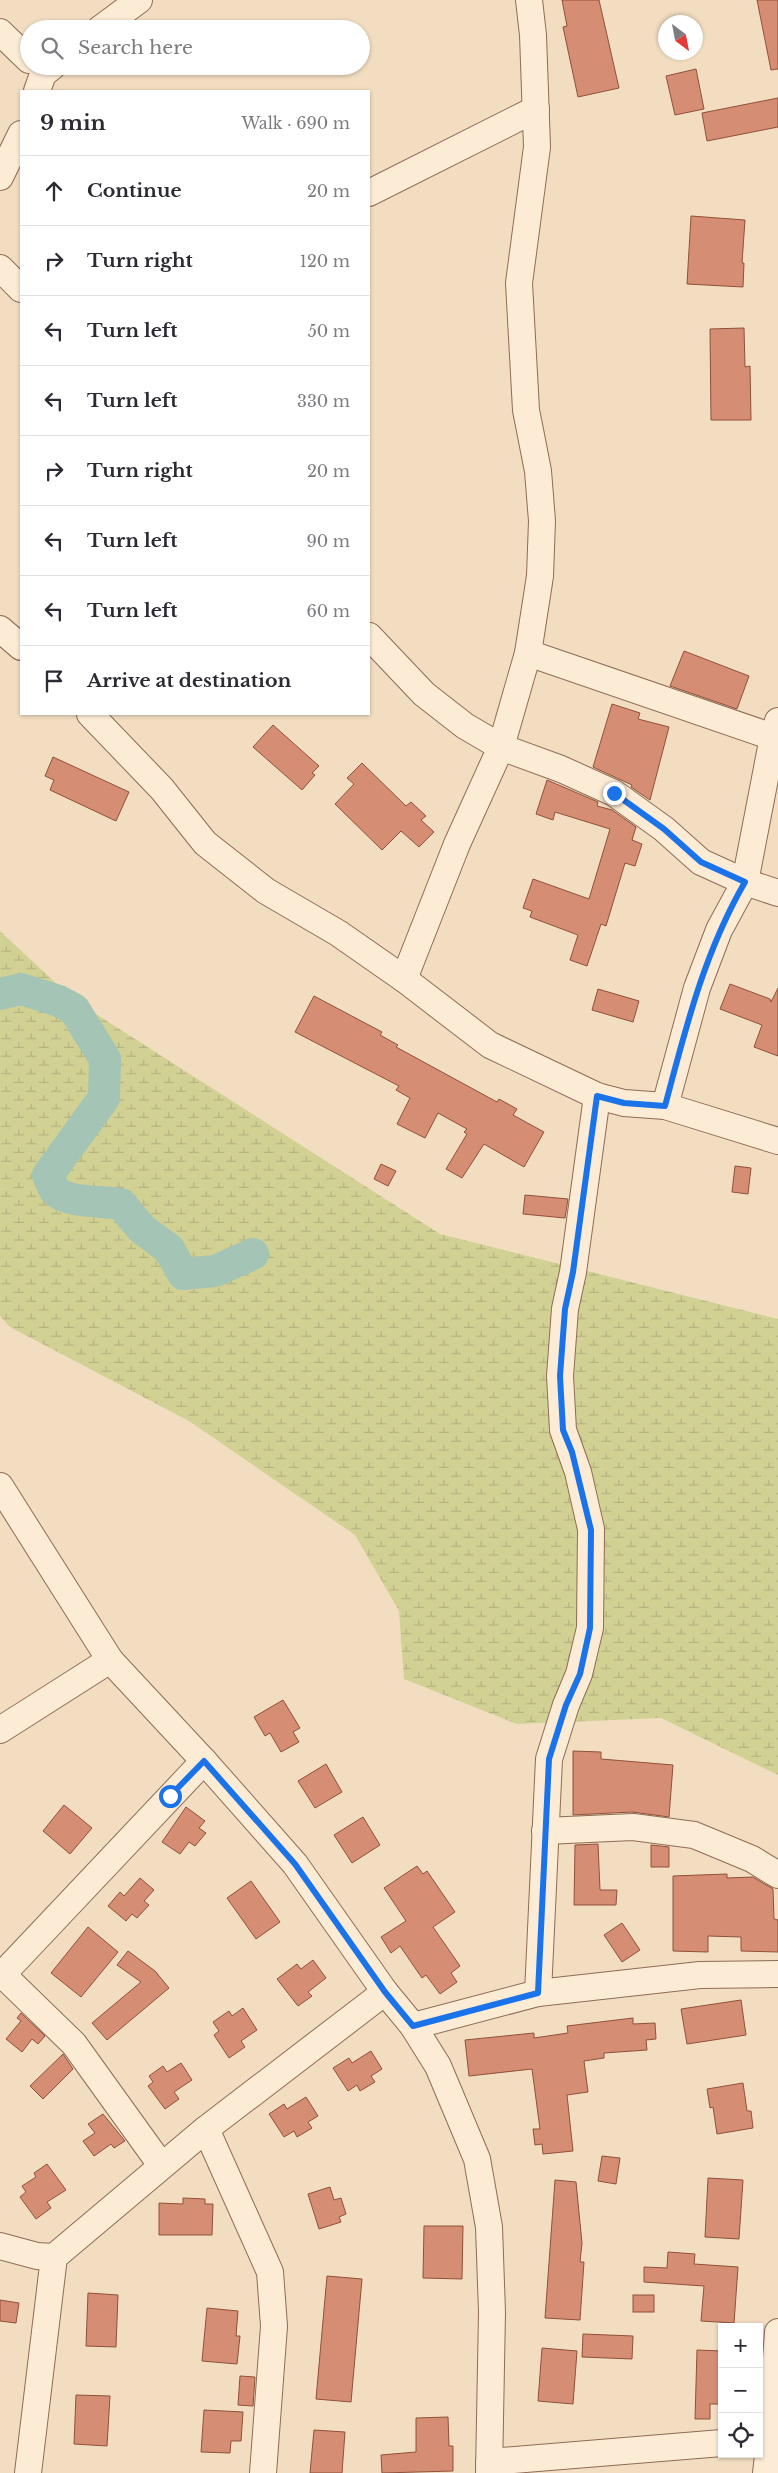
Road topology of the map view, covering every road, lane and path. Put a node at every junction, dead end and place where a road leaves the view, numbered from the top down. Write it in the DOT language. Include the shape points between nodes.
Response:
graph roads {
  1 [pos="139,0"];
  2 [pos="529,0"];
  3 [pos="112,20"];
  4 [pos="0,32"];
  5 [pos="20,52"];
  6 [pos="536,108"];
  7 [pos="20,136"];
  8 [pos="0,177"];
  9 [pos="370,191"];
  10 [pos="0,268"];
  11 [pos="20,288"];
  12 [pos="0,629"];
  13 [pos="370,637"];
  14 [pos="20,646"];
  15 [pos="528,652"];
  16 [pos="91,715"];
  17 [pos="776,729"];
  18 [pos="501,747"];
  19 [pos="745,882"];
  20 [pos="778,892"];
  21 [pos="404,979"];
  22 [pos="597,1096"];
  23 [pos="665,1106"];
  24 [pos="778,1141"];
  25 [pos="2,1492"];
  26 [pos="110,1660"];
  27 [pos="0,1730"];
  28 [pos="204,1761"];
  29 [pos="544,1831"];
  30 [pos="778,1874"];
  31 [pos="778,1974"];
  32 [pos="1,1976"];
  33 [pos="385,1992"];
  34 [pos="538,1993"];
  35 [pos="413,2026"];
  36 [pos="206,2129"];
  37 [pos="161,2165"];
  38 [pos="0,2246"];
  39 [pos="54,2256"];
  40 [pos="778,2332"];
  41 [pos="769,2439"];
  42 [pos="718,2443"];
  43 [pos="489,2468"];
  44 [pos="28,2473"];
  45 [pos="263,2473"];
  46 [pos="766,2473"];
  1 -- 3 [label="street"];
  2 -- 6 [label="street"];
  4 -- 5 [label="street"];
  6 -- 9 [label="street"];
  6 -- 15 [label="street" via="537,147 519,283 526,410 538,470 542,521 540,576"];
  7 -- 8 [label="street"];
  10 -- 11 [label="street"];
  12 -- 14 [label="street"];
  13 -- 18 [label="street" via="424,694 465,726"];
  15 -- 17 [label="street"];
  15 -- 18 [label="street"];
  16 -- 21 [label="street" via="162,789 205,843 266,891 338,933"];
  17 -- 19 [label="street"];
  18 -- 19 [label="street" via="614,793 664,829 701,862"];
  18 -- 21 [label="street" via="457,844"];
  19 -- 20 [label="street"];
  19 -- 23 [label="street" via="719,930 697,988"];
  21 -- 22 [label="street" via="490,1045"];
  22 -- 23 [label="street" via="624,1103"];
  22 -- 29 [label="street" via="565,1309 560,1376 563,1430 572,1452 591,1530 590,1628 580,1674 566,1705 549,1759"];
  23 -- 24 [label="street"];
  25 -- 26 [label="street"];
  26 -- 27 [label="street"];
  26 -- 28 [label="street"];
  28 -- 32 [label="street"];
  28 -- 33 [label="street" via="295,1864"];
  29 -- 30 [label="street" via="633,1827 694,1835 752,1859"];
  29 -- 34 [label="street"];
  31 -- 34 [label="street" via="700,1974"];
  32 -- 37 [label="street" via="74,2044"];
  33 -- 35 [label="street"];
  33 -- 36 [label="street"];
  34 -- 35 [label="street"];
  35 -- 43 [label="street" via="438,2066 474,2151 489,2227 492,2312"];
  36 -- 37 [label="street"];
  36 -- 45 [label="street" via="270,2272 274,2326"];
  37 -- 39 [label="street"];
  38 -- 39 [label="street" via="37,2256"];
  39 -- 44 [label="street"];
  40 -- 41 [label="street"];
  41 -- 46 [label="street"];
  42 -- 43 [label="street"];
}
